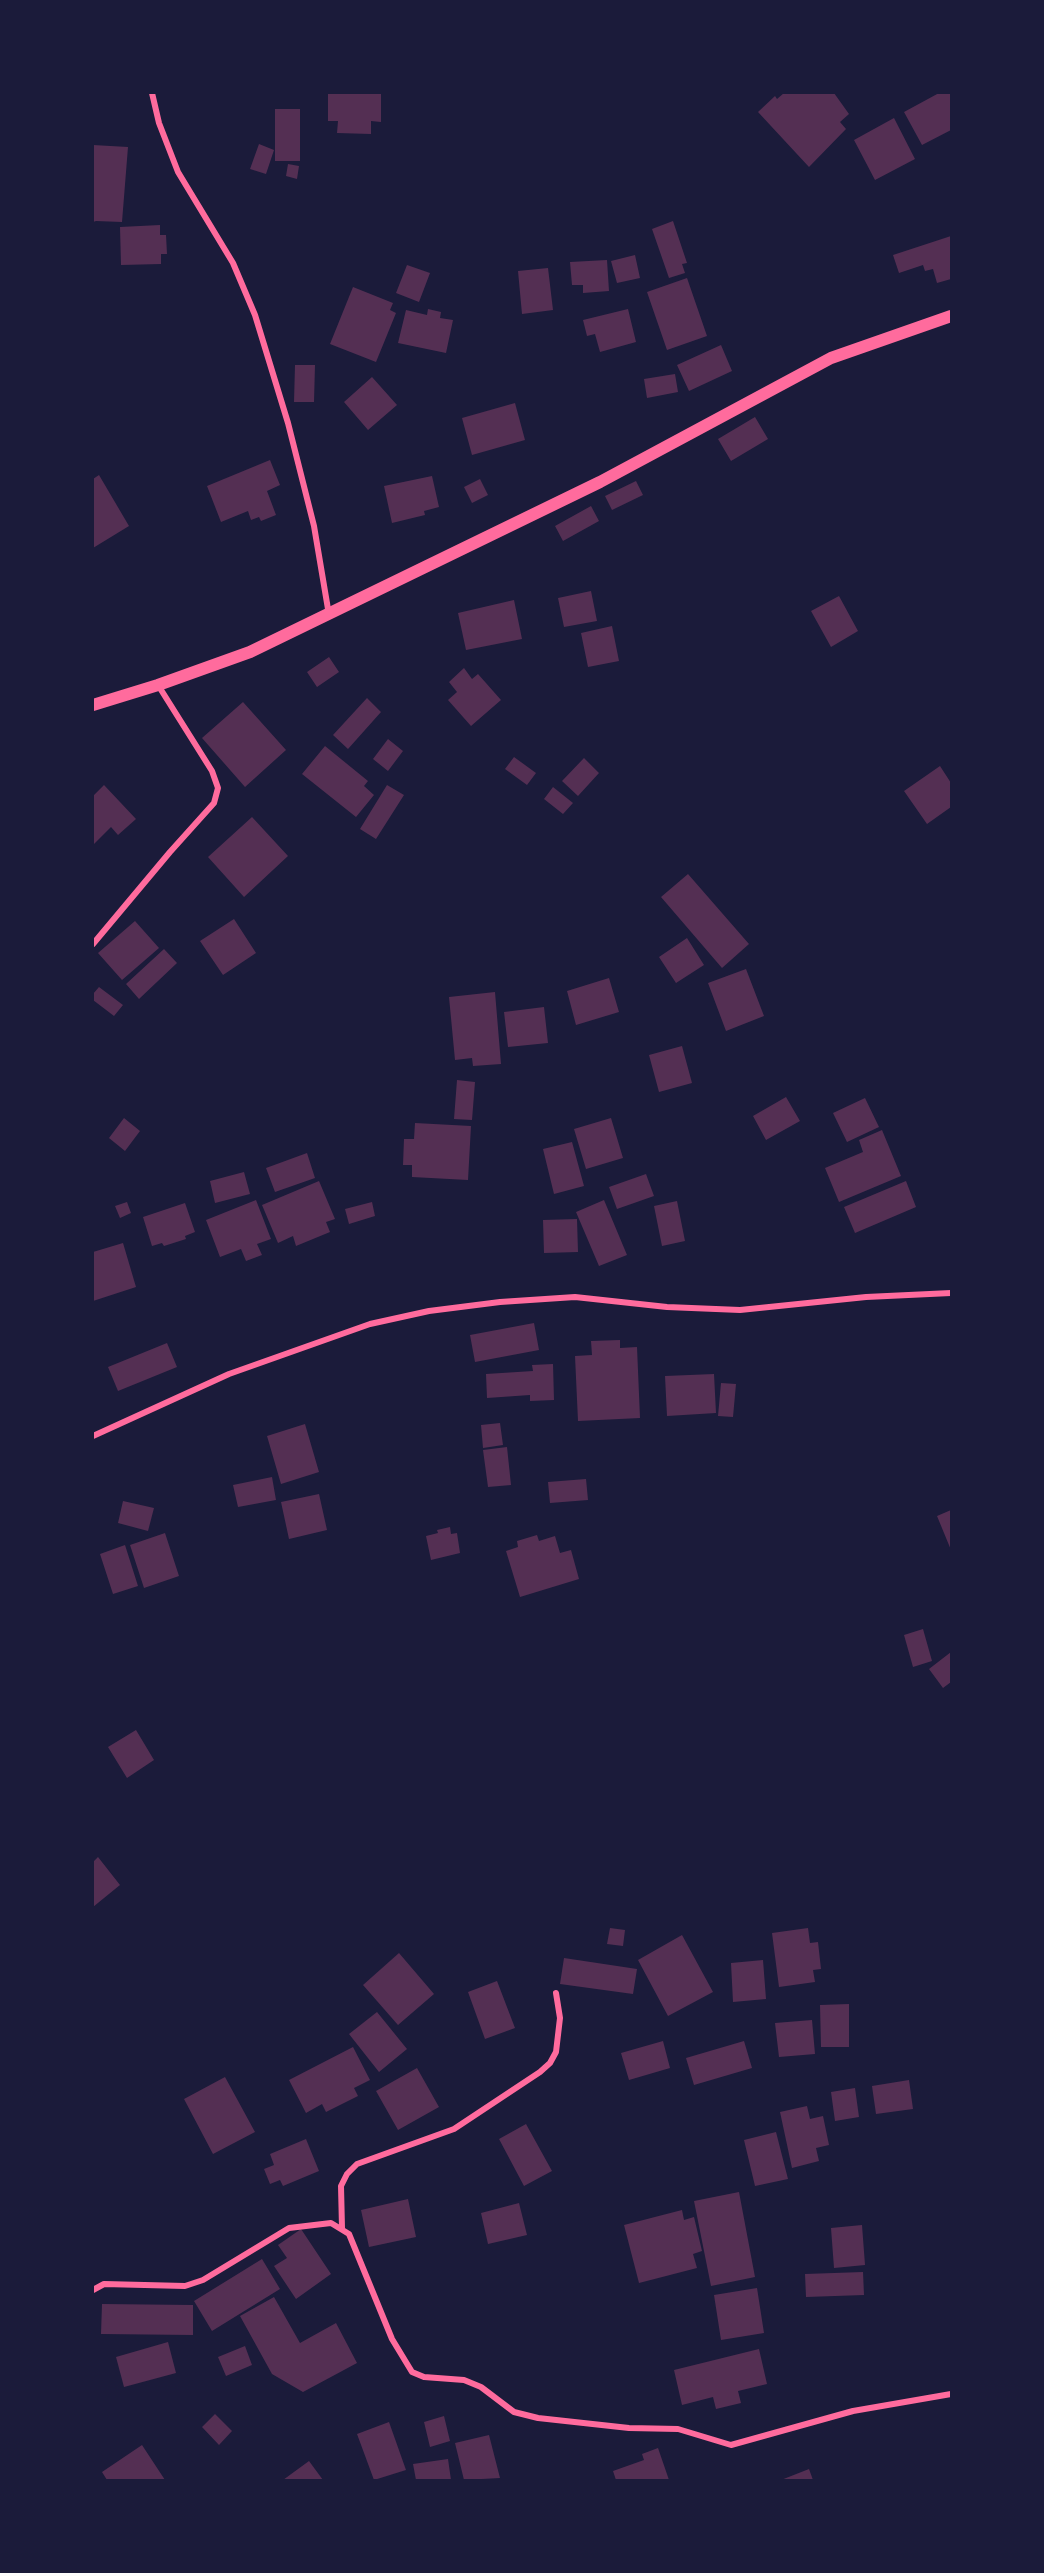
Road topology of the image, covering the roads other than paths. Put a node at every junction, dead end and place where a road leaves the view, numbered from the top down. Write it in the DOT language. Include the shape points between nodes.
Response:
graph roads {
  1 [pos="152,93"];
  2 [pos="951,316"];
  3 [pos="329,615"];
  4 [pos="158,686"];
  5 [pos="93,705"];
  6 [pos="93,944"];
  7 [pos="951,1293"];
  8 [pos="93,1436"];
  9 [pos="556,1993"];
  10 [pos="342,2228"];
  11 [pos="93,2290"];
  12 [pos="951,2394"];
  1 -- 3 [label="street" via="178,172 233,263 255,315 314,526"];
  2 -- 3 [label="main road" via="831,358 600,482"];
  3 -- 4 [label="main road" via="250,652"];
  4 -- 5 [label="main road"];
  4 -- 6 [label="street" via="212,771 218,788 214,803"];
  7 -- 8 [label="street" via="740,1310 575,1297 429,1311 370,1324 229,1374"];
  9 -- 10 [label="street" via="560,2018 556,2052 549,2063 454,2129 357,2164 341,2186"];
  10 -- 11 [label="street" via="331,2223 289,2228 203,2280 185,2286 104,2284"];
  10 -- 12 [label="street" via="349,2234 392,2339 412,2372 424,2377 464,2380 481,2387 514,2412 629,2428 678,2429 731,2445 853,2411"];
}
